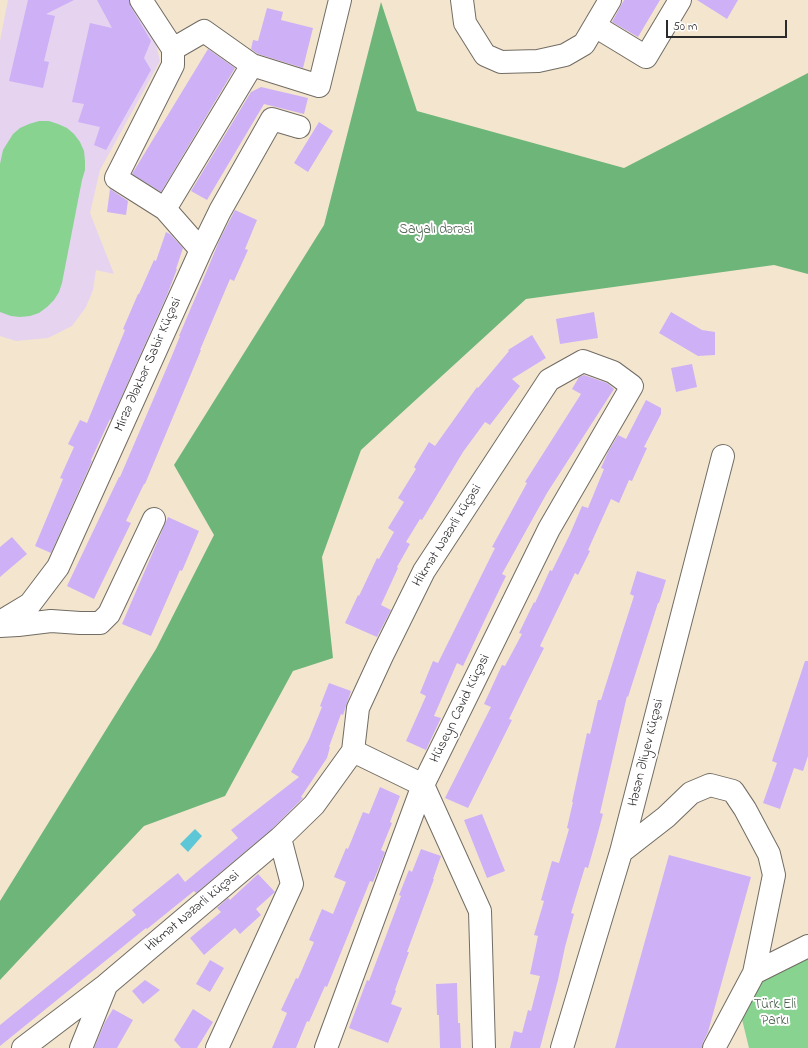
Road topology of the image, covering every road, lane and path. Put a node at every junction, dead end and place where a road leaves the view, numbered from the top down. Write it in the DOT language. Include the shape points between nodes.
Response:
graph roads {
  1 [pos="141,0"];
  2 [pos="340,0"];
  3 [pos="462,0"];
  4 [pos="610,0"];
  5 [pos="680,0"];
  6 [pos="595,26"];
  7 [pos="173,49"];
  8 [pos="252,65"];
  9 [pos="299,127"];
  10 [pos="165,209"];
  11 [pos="201,250"];
  12 [pos="632,386"];
  13 [pos="723,456"];
  14 [pos="154,519"];
  15 [pos="0,622"];
  16 [pos="0,626"];
  17 [pos="353,751"];
  18 [pos="424,785"];
  19 [pos="280,838"];
  20 [pos="621,852"];
  21 [pos="808,946"];
  22 [pos="754,973"];
  23 [pos="106,985"];
  24 [pos="23,1048"];
  25 [pos="81,1048"];
  26 [pos="217,1048"];
  27 [pos="326,1048"];
  28 [pos="484,1048"];
  29 [pos="562,1048"];
  30 [pos="714,1048"];
  1 -- 7 [label="street"];
  2 -- 8 [label="street" via="320,86"];
  3 -- 6 [label="street" via="465,23 485,55 501,62 538,61 565,55 584,44"];
  4 -- 6 [label="street"];
  5 -- 6 [label="street" via="646,57"];
  7 -- 8 [label="street" via="204,31"];
  7 -- 10 [label="street" via="173,65 116,178"];
  8 -- 10 [label="street"];
  9 -- 11 [label="street, Mirzə Ələkbər Sabir Küçəsi" via="272,119"];
  10 -- 11 [label="street"];
  11 -- 15 [label="street, Mirzə Ələkbər Sabir Küçəsi" via="58,567 30,604"];
  12 -- 17 [label="street, Hikmət Nəzərli küçəsi" via="613,372 583,361 549,380 424,570 358,708"];
  12 -- 18 [label="street, Hüseyn Cavid Küçəsi" via="549,529"];
  13 -- 20 [label="street, Həsən Əliyev Küçəsi"];
  14 -- 16 [label="street" via="109,614 100,623 51,621"];
  17 -- 18 [label="street"];
  17 -- 19 [label="street, Hikmət Nəzərli küçəsi" via="314,805"];
  18 -- 27 [label="street, Hüseyn Cavid Küçəsi"];
  18 -- 28 [label="street" via="480,911"];
  19 -- 23 [label="street, Hikmət Nəzərli küçəsi"];
  19 -- 26 [label="street" via="292,884"];
  20 -- 22 [label="street" via="691,794 710,785 733,791 769,854 774,875"];
  20 -- 29 [label="street, Həsən Əliyev Küçəsi"];
  21 -- 22 [label="street"];
  22 -- 30 [label="street"];
  23 -- 24 [label="street, Hikmət Nəzərli küçəsi"];
  23 -- 25 [label="street, Hikmət Nəzərli küçəsi"];
}
